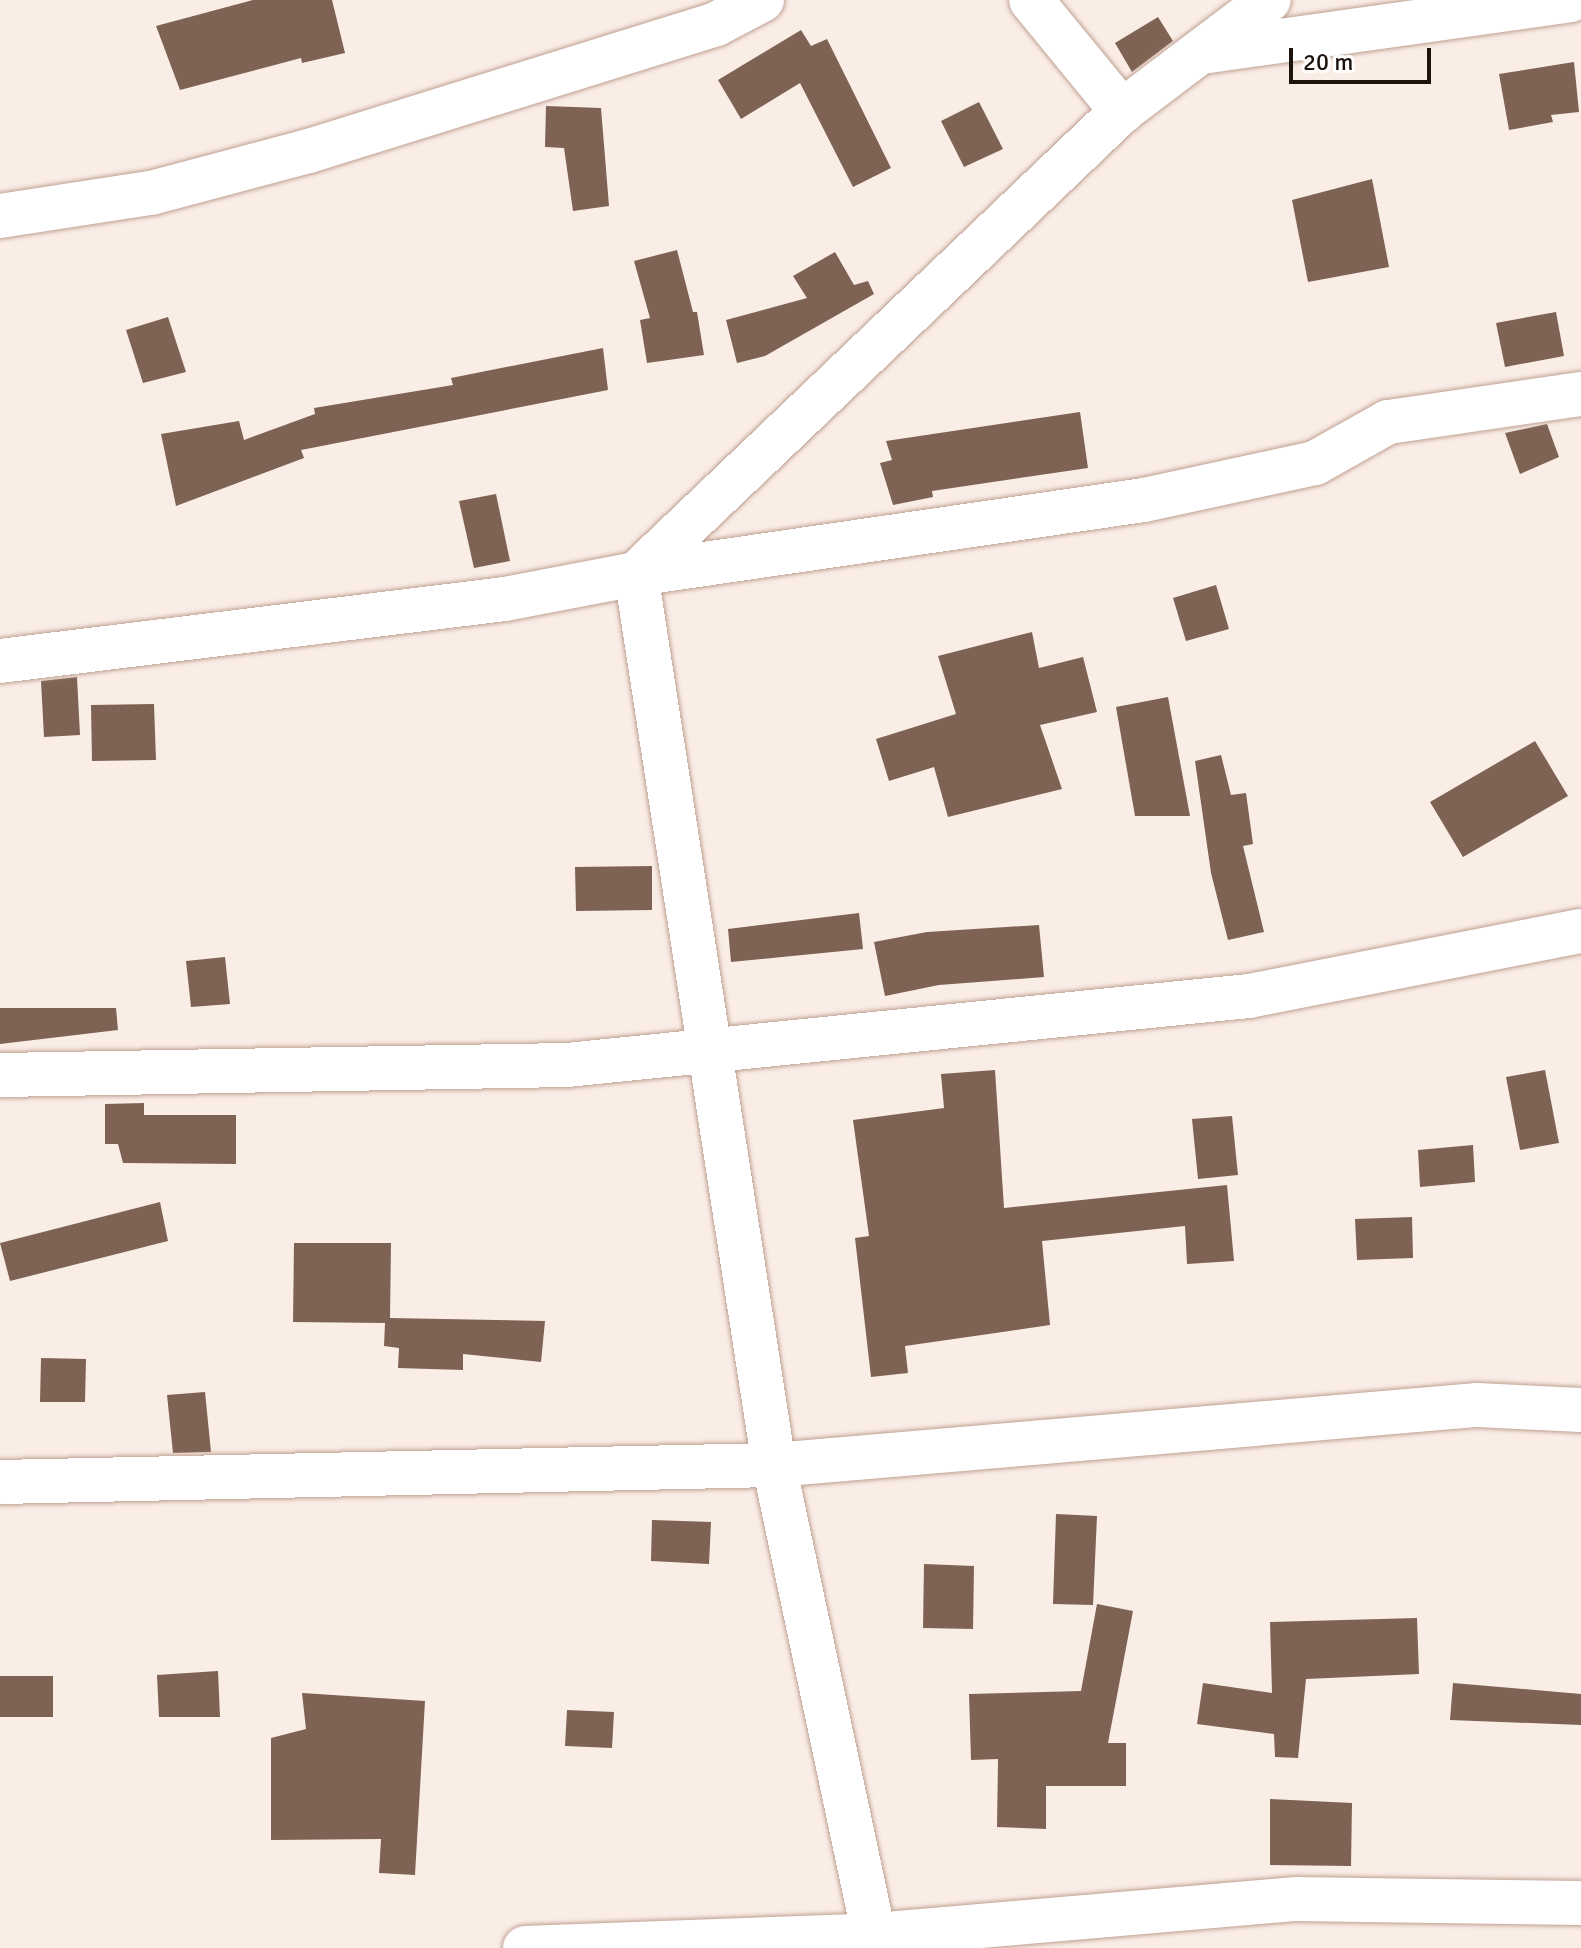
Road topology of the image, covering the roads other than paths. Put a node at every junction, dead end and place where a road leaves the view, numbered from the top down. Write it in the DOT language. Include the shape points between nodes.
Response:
graph roads {
  1 [pos="762,0"];
  2 [pos="1031,0"];
  3 [pos="1269,0"];
  4 [pos="1570,0"];
  5 [pos="1199,53"];
  6 [pos="1122,111"];
  7 [pos="0,216"];
  8 [pos="1581,394"];
  9 [pos="636,574"];
  10 [pos="0,661"];
  11 [pos="1581,931"];
  12 [pos="714,1050"];
  13 [pos="0,1075"];
  14 [pos="1581,1410"];
  15 [pos="774,1465"];
  16 [pos="0,1482"];
  17 [pos="1581,1903"];
  18 [pos="876,1941"];
  19 [pos="525,1948"];
  1 -- 7 [label="street" via="716,24 309,151 151,193"];
  2 -- 6 [label="street"];
  3 -- 5 [label="street"];
  4 -- 5 [label="street"];
  5 -- 6 [label="street"];
  6 -- 9 [label="street"];
  8 -- 9 [label="street" via="1388,422 1315,463 1144,500"];
  9 -- 10 [label="street" via="505,599"];
  9 -- 12 [label="street"];
  11 -- 12 [label="street" via="1249,996"];
  12 -- 13 [label="street" via="567,1065"];
  12 -- 15 [label="street"];
  14 -- 15 [label="street" via="1477,1405"];
  15 -- 16 [label="street"];
  15 -- 18 [label="street"];
  17 -- 18 [label="street" via="1296,1899"];
  18 -- 19 [label="street"];
}
